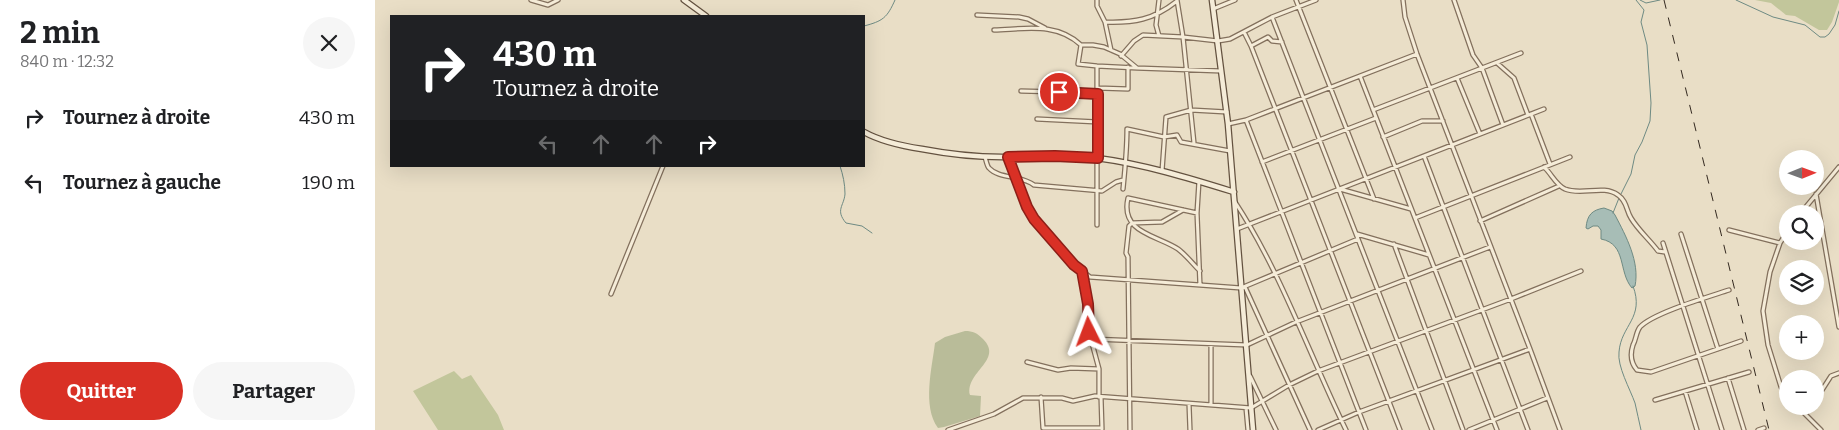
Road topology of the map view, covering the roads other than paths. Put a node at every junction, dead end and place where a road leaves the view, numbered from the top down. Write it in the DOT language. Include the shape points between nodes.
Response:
graph roads {
  1 [pos="531,0"];
  2 [pos="558,0"];
  3 [pos="684,0"];
  4 [pos="1098,0"];
  5 [pos="1159,0"];
  6 [pos="1177,0"];
  7 [pos="1212,0"];
  8 [pos="1235,0"];
  9 [pos="1296,0"];
  10 [pos="1315,0"];
  11 [pos="1403,0"];
  12 [pos="1454,0"];
  13 [pos="1299,6"];
  14 [pos="1213,9"];
  15 [pos="705,15"];
  16 [pos="977,15"];
  17 [pos="1157,16"];
  18 [pos="1272,16"];
  19 [pos="1105,22"];
  20 [pos="1045,28"];
  21 [pos="994,30"];
  22 [pos="1244,32"];
  23 [pos="1159,36"];
  24 [pos="1183,37"];
  25 [pos="1217,42"];
  26 [pos="1282,42"];
  27 [pos="1081,45"];
  28 [pos="1251,46"];
  29 [pos="1111,50"];
  30 [pos="1521,53"];
  31 [pos="1417,54"];
  32 [pos="1121,56"];
  33 [pos="1497,62"];
  34 [pos="1097,66"];
  35 [pos="1129,67"];
  36 [pos="1137,68"];
  37 [pos="1481,68"];
  38 [pos="1187,69"];
  39 [pos="1222,71"];
  40 [pos="1360,76"];
  41 [pos="1457,78"];
  42 [pos="1330,87"];
  43 [pos="1097,88"];
  44 [pos="1430,89"];
  45 [pos="1021,91"];
  46 [pos="1098,94"];
  47 [pos="1303,98"];
  48 [pos="1544,108"];
  49 [pos="1275,109"];
  50 [pos="1191,110"];
  51 [pos="1373,110"];
  52 [pos="1227,112"];
  53 [pos="1530,114"];
  54 [pos="1376,118"];
  55 [pos="1037,119"];
  56 [pos="1246,120"];
  57 [pos="1443,121"];
  58 [pos="1098,122"];
  59 [pos="1228,124"];
  60 [pos="1503,125"];
  61 [pos="1347,130"];
  62 [pos="865,132"];
  63 [pos="1480,134"];
  64 [pos="1164,137"];
  65 [pos="1383,137"];
  66 [pos="1320,140"];
  67 [pos="1194,143"];
  68 [pos="1452,145"];
  69 [pos="1230,151"];
  70 [pos="1291,151"];
  71 [pos="1424,156"];
  72 [pos="985,157"];
  73 [pos="1008,157"];
  74 [pos="1570,157"];
  75 [pos="1098,158"];
  76 [pos="1262,162"];
  77 [pos="1127,164"];
  78 [pos="1550,164"];
  79 [pos="663,167"];
  80 [pos="1395,167"];
  81 [pos="1544,167"];
  82 [pos="1839,167"];
  83 [pos="1162,171"];
  84 [pos="1015,176"];
  85 [pos="1366,179"];
  86 [pos="1123,180"];
  87 [pos="1199,181"];
  88 [pos="1824,184"];
  89 [pos="1559,186"];
  90 [pos="1123,189"];
  91 [pos="1339,189"];
  92 [pos="1098,191"];
  93 [pos="1234,192"];
  94 [pos="1815,195"];
  95 [pos="1471,196"];
  96 [pos="1373,199"];
  97 [pos="1311,200"];
  98 [pos="1234,201"];
  99 [pos="1443,206"];
  100 [pos="1183,210"];
  101 [pos="1411,210"];
  102 [pos="1281,212"];
  103 [pos="1197,213"];
  104 [pos="1415,218"];
  105 [pos="1480,221"];
  106 [pos="1132,223"];
  107 [pos="1250,224"];
  108 [pos="1097,225"];
  109 [pos="1237,229"];
  110 [pos="1729,230"];
  111 [pos="1356,233"];
  112 [pos="1681,234"];
  113 [pos="1358,240"];
  114 [pos="1663,243"];
  115 [pos="1394,244"];
  116 [pos="1779,244"];
  117 [pos="1490,247"];
  118 [pos="1779,247"];
  119 [pos="1330,251"];
  120 [pos="1665,252"];
  121 [pos="1429,255"];
  122 [pos="1463,257"];
  123 [pos="1301,262"];
  124 [pos="1434,268"];
  125 [pos="1082,271"];
  126 [pos="1581,271"];
  127 [pos="1200,272"];
  128 [pos="1274,273"];
  129 [pos="1407,279"];
  130 [pos="1128,280"];
  131 [pos="1200,285"];
  132 [pos="1243,287"];
  133 [pos="1378,290"];
  134 [pos="1729,290"];
  135 [pos="611,294"];
  136 [pos="1511,299"];
  137 [pos="1702,299"];
  138 [pos="1350,301"];
  139 [pos="1683,306"];
  140 [pos="1483,310"];
  141 [pos="1321,313"];
  142 [pos="1454,320"];
  143 [pos="1297,322"];
  144 [pos="1839,327"];
  145 [pos="1426,331"];
  146 [pos="1267,336"];
  147 [pos="1091,339"];
  148 [pos="1129,340"];
  149 [pos="1398,341"];
  150 [pos="1741,341"];
  151 [pos="1211,344"];
  152 [pos="1247,345"];
  153 [pos="1530,348"];
  154 [pos="1718,349"];
  155 [pos="1369,352"];
  156 [pos="1699,356"];
  157 [pos="1501,359"];
  158 [pos="1027,362"];
  159 [pos="1340,362"];
  160 [pos="1099,369"];
  161 [pos="1473,370"];
  162 [pos="1318,371"];
  163 [pos="1749,372"];
  164 [pos="1839,373"];
  165 [pos="1249,374"];
  166 [pos="1728,378"];
  167 [pos="1444,380"];
  168 [pos="1779,380"];
  169 [pos="1707,384"];
  170 [pos="1289,385"];
  171 [pos="1824,387"];
  172 [pos="1417,390"];
  173 [pos="1685,391"];
  174 [pos="1041,397"];
  175 [pos="1100,397"];
  176 [pos="1547,398"];
  177 [pos="1129,400"];
  178 [pos="1261,400"];
  179 [pos="1655,400"];
  180 [pos="1388,401"];
  181 [pos="1189,404"];
  182 [pos="1211,405"];
  183 [pos="1248,408"];
  184 [pos="1521,409"];
  185 [pos="1359,412"];
  186 [pos="1806,415"];
  187 [pos="1341,419"];
  188 [pos="1493,420"];
  189 [pos="1764,428"];
  190 [pos="1055,429"];
  191 [pos="1102,429"];
  192 [pos="948,430"];
  193 [pos="1130,430"];
  194 [pos="1190,430"];
  195 [pos="1248,430"];
  196 [pos="1253,430"];
  197 [pos="1276,430"];
  198 [pos="1310,430"];
  199 [pos="1319,430"];
  200 [pos="1346,430"];
  201 [pos="1366,430"];
  202 [pos="1400,430"];
  203 [pos="1432,430"];
  204 [pos="1463,430"];
  205 [pos="1469,430"];
  206 [pos="1497,430"];
  207 [pos="1529,430"];
  208 [pos="1559,430"];
  209 [pos="1697,430"];
  210 [pos="1722,430"];
  211 [pos="1745,430"];
  212 [pos="1758,430"];
  213 [pos="1821,430"];
  1 -- 2 [label="street" via="548,5"];
  3 -- 15 [label="street"];
  4 -- 19 [label="street" via="1097,6"];
  5 -- 17 [label="street"];
  6 -- 17 [label="street"];
  6 -- 24 [label="street"];
  7 -- 14 [label="street"];
  8 -- 14 [label="street"];
  9 -- 13 [label="street"];
  10 -- 13 [label="street"];
  11 -- 31 [label="street"];
  12 -- 37 [label="street"];
  13 -- 18 [label="street"];
  13 -- 42 [label="street"];
  14 -- 25 [label="street"];
  16 -- 20 [label="street" via="1028,19"];
  17 -- 19 [label="street" via="1126,23"];
  17 -- 23 [label="street"];
  18 -- 22 [label="street"];
  18 -- 26 [label="street"];
  19 -- 29 [label="street"];
  20 -- 21 [label="street"];
  20 -- 27 [label="street" via="1062,32"];
  22 -- 25 [label="street"];
  22 -- 28 [label="street"];
  23 -- 24 [label="street"];
  23 -- 32 [label="street" via="1143,35"];
  24 -- 25 [label="street"];
  24 -- 38 [label="street"];
  25 -- 39 [label="street"];
  26 -- 28 [label="street" via="1272,42 1268,37"];
  26 -- 47 [label="street"];
  27 -- 29 [label="street"];
  27 -- 34 [label="street" via="1078,64"];
  28 -- 49 [label="street"];
  29 -- 32 [label="street"];
  30 -- 33 [label="street"];
  31 -- 40 [label="street"];
  31 -- 44 [label="street"];
  32 -- 36 [label="street"];
  33 -- 37 [label="street"];
  33 -- 53 [label="street" via="1514,78"];
  34 -- 35 [label="street"];
  34 -- 43 [label="street"];
  35 -- 36 [label="street"];
  35 -- 43 [label="street" via="1129,89"];
  36 -- 38 [label="street"];
  37 -- 41 [label="street"];
  37 -- 60 [label="street"];
  38 -- 39 [label="street"];
  38 -- 50 [label="street"];
  39 -- 52 [label="street"];
  40 -- 42 [label="street"];
  40 -- 51 [label="street"];
  41 -- 44 [label="street"];
  41 -- 63 [label="street"];
  42 -- 47 [label="street"];
  42 -- 61 [label="street"];
  43 -- 46 [label="street"];
  44 -- 51 [label="street"];
  44 -- 57 [label="street"];
  45 -- 46 [label="street"];
  46 -- 58 [label="street"];
  47 -- 49 [label="street"];
  47 -- 66 [label="street"];
  48 -- 53 [label="street"];
  49 -- 56 [label="street"];
  49 -- 70 [label="street"];
  50 -- 52 [label="street"];
  50 -- 64 [label="street" via="1166,117"];
  50 -- 67 [label="street"];
  51 -- 54 [label="street"];
  52 -- 59 [label="street"];
  53 -- 60 [label="street"];
  53 -- 78 [label="street"];
  54 -- 61 [label="street"];
  54 -- 65 [label="street"];
  55 -- 58 [label="street"];
  56 -- 59 [label="street"];
  56 -- 76 [label="street"];
  57 -- 65 [label="street" via="1422,121"];
  57 -- 68 [label="street"];
  58 -- 75 [label="street"];
  59 -- 69 [label="street"];
  60 -- 63 [label="street"];
  61 -- 66 [label="street"];
  61 -- 85 [label="street"];
  62 -- 72 [label="street" via="904,146"];
  63 -- 68 [label="street"];
  64 -- 67 [label="street" via="1177,135 1181,142"];
  64 -- 77 [label="street" via="1127,129"];
  64 -- 83 [label="street"];
  65 -- 80 [label="street"];
  66 -- 70 [label="street"];
  66 -- 91 [label="street"];
  67 -- 69 [label="street"];
  68 -- 71 [label="street"];
  68 -- 95 [label="street"];
  69 -- 93 [label="street"];
  70 -- 76 [label="street"];
  70 -- 97 [label="street"];
  71 -- 80 [label="street"];
  71 -- 99 [label="street"];
  72 -- 73 [label="street"];
  72 -- 84 [label="street" via="989,168"];
  73 -- 75 [label="street"];
  73 -- 84 [label="street"];
  74 -- 78 [label="street"];
  75 -- 77 [label="street"];
  75 -- 92 [label="street"];
  76 -- 102 [label="street"];
  77 -- 83 [label="street"];
  77 -- 86 [label="street"];
  78 -- 81 [label="street"];
  79 -- 135 [label="street"];
  80 -- 85 [label="street"];
  80 -- 101 [label="street"];
  81 -- 89 [label="street"];
  81 -- 95 [label="street"];
  82 -- 88 [label="street"];
  83 -- 87 [label="street"];
  84 -- 92 [label="street" via="1034,185"];
  84 -- 125 [label="street" via="1034,219"];
  85 -- 91 [label="street"];
  85 -- 96 [label="street"];
  86 -- 90 [label="street"];
  86 -- 92 [label="street"];
  87 -- 93 [label="street"];
  87 -- 103 [label="street"];
  89 -- 105 [label="street"];
  89 -- 120 [label="street" via="1579,192 1609,190 1620,196 1631,218 1658,251"];
  91 -- 96 [label="street"];
  91 -- 97 [label="street"];
  91 -- 111 [label="street"];
  92 -- 108 [label="street"];
  93 -- 98 [label="street"];
  94 -- 144 [label="street"];
  95 -- 99 [label="street"];
  95 -- 105 [label="street"];
  96 -- 101 [label="street"];
  97 -- 102 [label="street"];
  97 -- 119 [label="street"];
  98 -- 107 [label="street"];
  98 -- 109 [label="street"];
  99 -- 104 [label="street"];
  99 -- 122 [label="street"];
  100 -- 103 [label="street"];
  100 -- 106 [label="street" via="1162,222"];
  100 -- 106 [label="street" via="1128,198 1128,215"];
  101 -- 104 [label="street"];
  102 -- 107 [label="street"];
  102 -- 123 [label="street"];
  103 -- 127 [label="street"];
  104 -- 121 [label="street"];
  105 -- 117 [label="street"];
  106 -- 127 [label="street" via="1146,235 1185,254"];
  106 -- 130 [label="street" via="1126,248"];
  107 -- 109 [label="street"];
  107 -- 128 [label="street"];
  109 -- 132 [label="street"];
  110 -- 116 [label="street"];
  111 -- 113 [label="street"];
  111 -- 115 [label="street"];
  112 -- 137 [label="street"];
  113 -- 119 [label="street"];
  113 -- 133 [label="street"];
  114 -- 120 [label="street"];
  115 -- 121 [label="street"];
  115 -- 129 [label="street"];
  117 -- 122 [label="street"];
  117 -- 136 [label="street"];
  118 -- 168 [label="street" via="1770,272 1763,311 1768,345"];
  119 -- 123 [label="street"];
  119 -- 138 [label="street"];
  120 -- 139 [label="street"];
  121 -- 124 [label="street"];
  122 -- 124 [label="street"];
  122 -- 140 [label="street"];
  123 -- 128 [label="street"];
  123 -- 141 [label="street"];
  124 -- 129 [label="street"];
  124 -- 142 [label="street"];
  125 -- 130 [label="street" via="1090,277"];
  125 -- 147 [label="street"];
  126 -- 136 [label="street"];
  127 -- 131 [label="street"];
  128 -- 132 [label="street"];
  128 -- 143 [label="street"];
  129 -- 133 [label="street"];
  129 -- 145 [label="street"];
  130 -- 131 [label="street"];
  130 -- 148 [label="street"];
  131 -- 132 [label="street"];
  132 -- 146 [label="street"];
  132 -- 152 [label="street"];
  133 -- 138 [label="street"];
  133 -- 149 [label="street"];
  134 -- 137 [label="street"];
  136 -- 140 [label="street"];
  136 -- 153 [label="street"];
  137 -- 139 [label="street"];
  137 -- 154 [label="street"];
  138 -- 141 [label="street"];
  138 -- 155 [label="street"];
  139 -- 156 [label="street"];
  139 -- 156 [label="street" via="1651,319 1641,327 1632,349 1632,360 1637,370 1648,372"];
  140 -- 142 [label="street"];
  140 -- 157 [label="street"];
  141 -- 143 [label="street"];
  141 -- 159 [label="street"];
  142 -- 145 [label="street"];
  142 -- 161 [label="street"];
  143 -- 146 [label="street"];
  143 -- 162 [label="street"];
  145 -- 149 [label="street"];
  145 -- 167 [label="street"];
  146 -- 152 [label="street"];
  146 -- 170 [label="street"];
  147 -- 148 [label="street"];
  147 -- 160 [label="street"];
  148 -- 151 [label="street"];
  148 -- 177 [label="street"];
  149 -- 155 [label="street"];
  149 -- 172 [label="street"];
  150 -- 154 [label="street"];
  151 -- 152 [label="street"];
  151 -- 182 [label="street"];
  152 -- 165 [label="street"];
  153 -- 157 [label="street"];
  153 -- 176 [label="street"];
  154 -- 156 [label="street"];
  155 -- 159 [label="street"];
  155 -- 180 [label="street"];
  156 -- 169 [label="street"];
  157 -- 161 [label="street"];
  157 -- 184 [label="street"];
  158 -- 160 [label="street" via="1058,370"];
  159 -- 162 [label="street"];
  159 -- 185 [label="street"];
  160 -- 175 [label="street"];
  161 -- 167 [label="street"];
  161 -- 188 [label="street"];
  162 -- 170 [label="street"];
  162 -- 187 [label="street"];
  163 -- 166 [label="street"];
  164 -- 171 [label="street" via="1831,376"];
  165 -- 178 [label="street"];
  165 -- 183 [label="street"];
  166 -- 169 [label="street"];
  166 -- 211 [label="street"];
  167 -- 172 [label="street"];
  167 -- 204 [label="street"];
  169 -- 173 [label="street"];
  169 -- 210 [label="street"];
  170 -- 178 [label="street"];
  170 -- 198 [label="street"];
  172 -- 180 [label="street"];
  172 -- 203 [label="street"];
  173 -- 179 [label="street"];
  173 -- 209 [label="street"];
  174 -- 175 [label="street" via="1073,401"];
  174 -- 190 [label="street" via="1043,428"];
  174 -- 192 [label="street" via="1023,398 994,414"];
  175 -- 177 [label="street"];
  175 -- 191 [label="street"];
  176 -- 184 [label="street"];
  176 -- 208 [label="street"];
  177 -- 181 [label="street"];
  177 -- 193 [label="street"];
  178 -- 183 [label="street"];
  178 -- 197 [label="street"];
  180 -- 185 [label="street"];
  180 -- 202 [label="street"];
  181 -- 182 [label="street"];
  181 -- 194 [label="street"];
  182 -- 183 [label="street"];
  183 -- 195 [label="street"];
  183 -- 196 [label="street"];
  184 -- 188 [label="street"];
  184 -- 207 [label="street"];
  185 -- 187 [label="street"];
  185 -- 201 [label="street"];
  186 -- 213 [label="street"];
  187 -- 199 [label="street"];
  187 -- 200 [label="street"];
  188 -- 205 [label="street"];
  188 -- 206 [label="street"];
  189 -- 212 [label="street"];
  190 -- 191 [label="street"];
}
